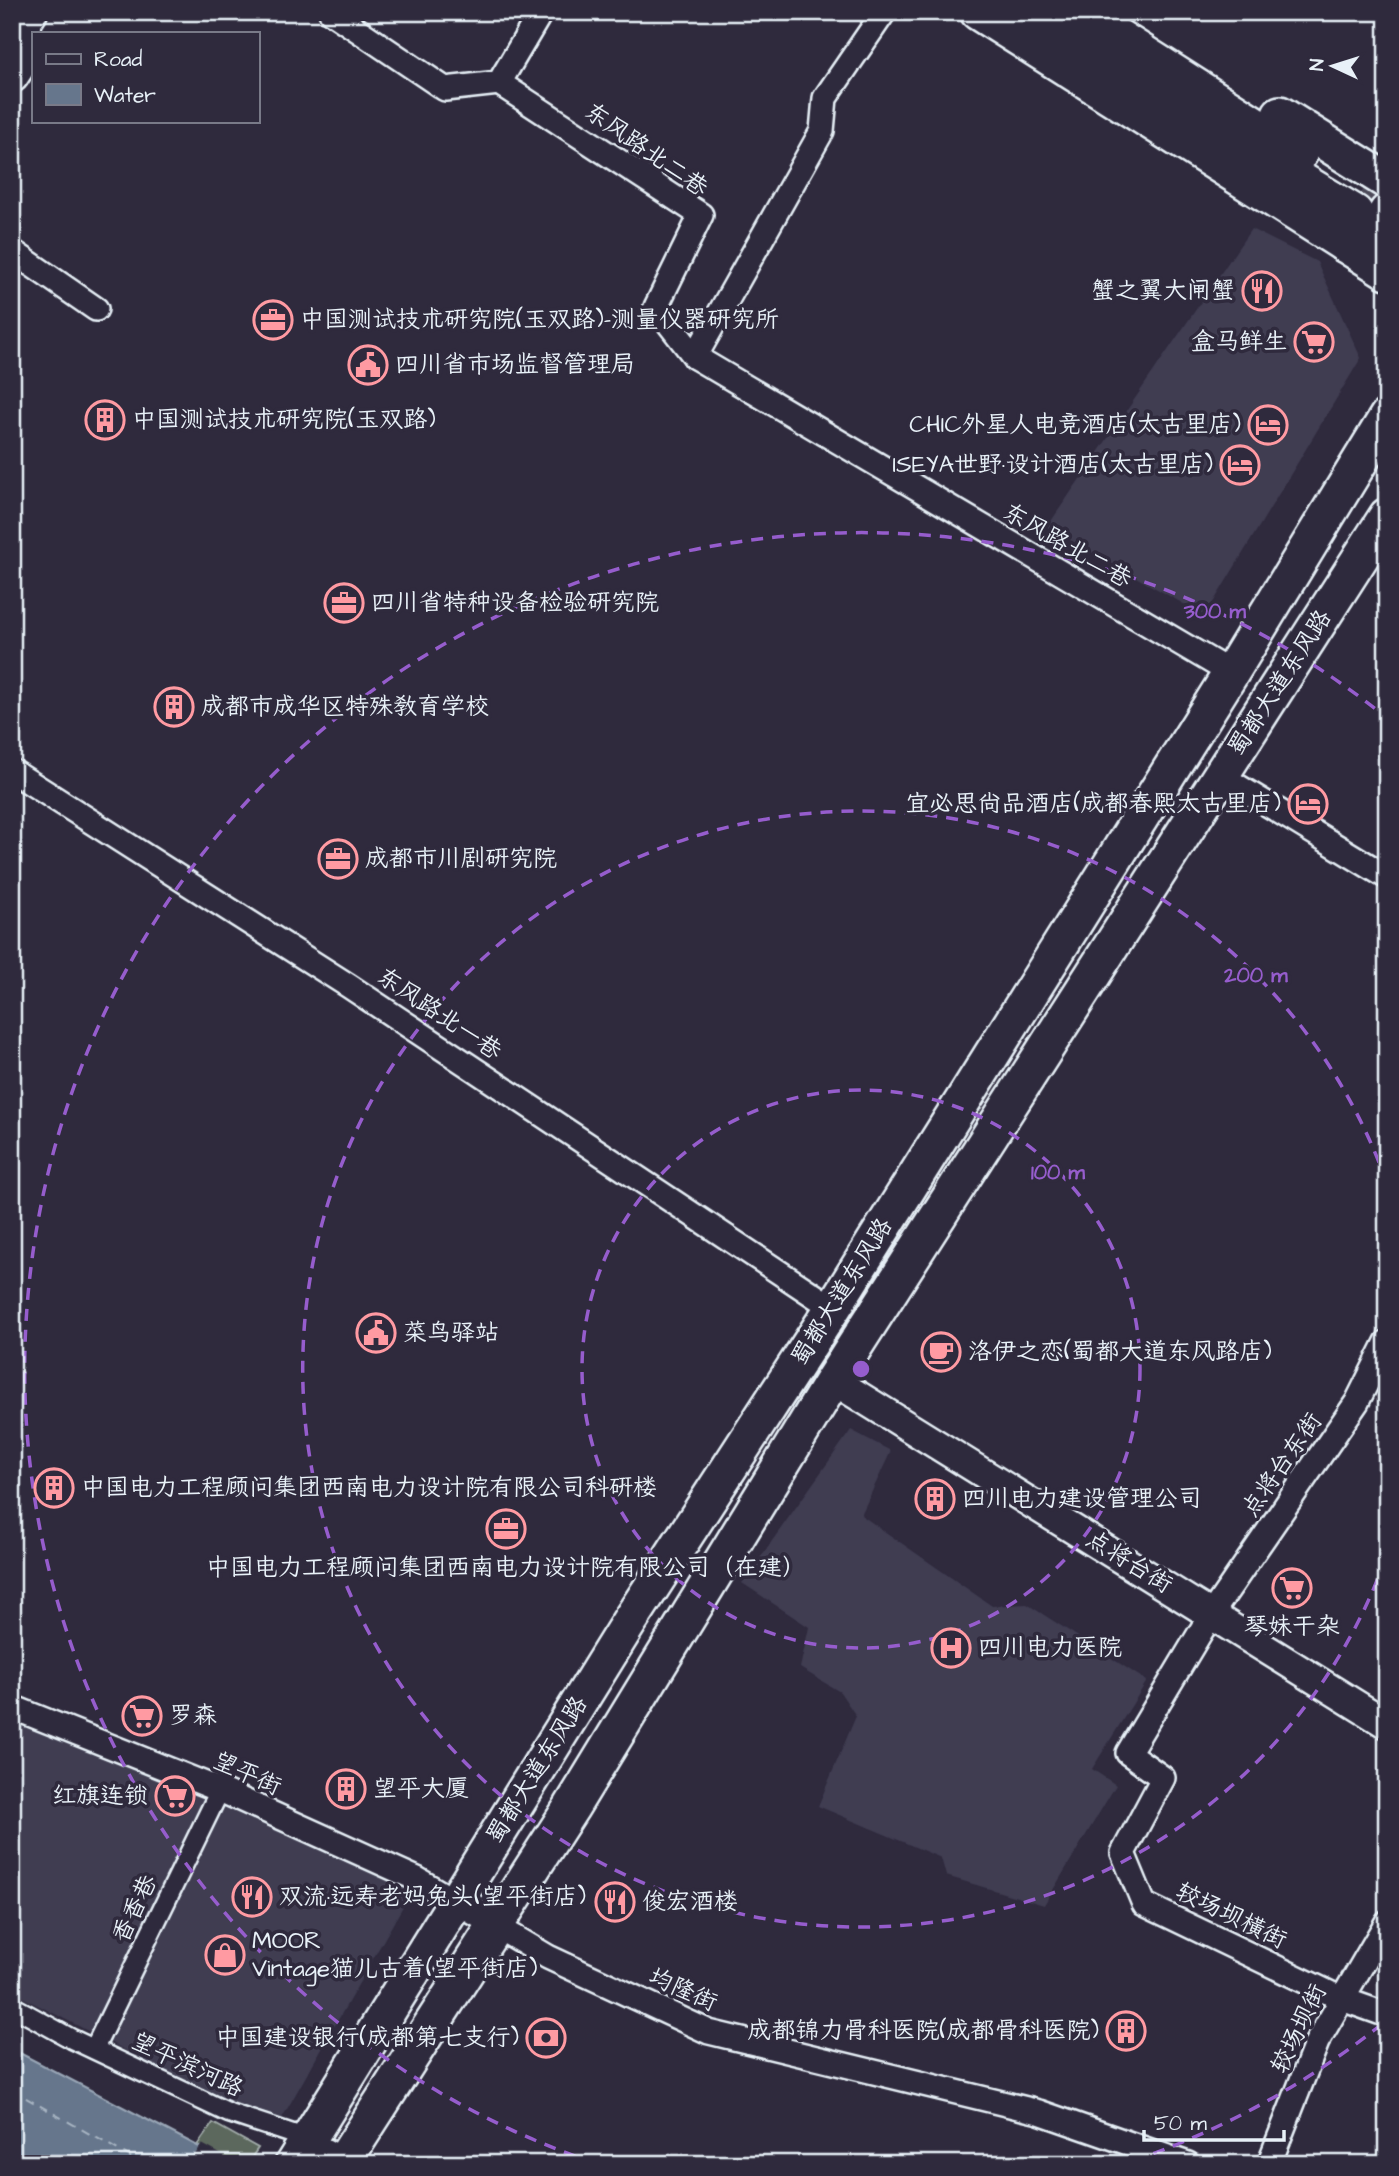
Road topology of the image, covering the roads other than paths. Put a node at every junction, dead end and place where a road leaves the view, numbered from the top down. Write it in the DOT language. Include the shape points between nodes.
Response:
graph roads {
  1 [pos="31,12"];
  2 [pos="53,12"];
  3 [pos="331,12"];
  4 [pos="541,12"];
  5 [pos="884,12"];
  6 [pos="978,12"];
  7 [pos="1023,12"];
  8 [pos="1079,12"];
  9 [pos="1117,12"];
  10 [pos="41,32"];
  11 [pos="12,42"];
  12 [pos="32,46"];
  13 [pos="12,76"];
  14 [pos="499,83"];
  15 [pos="1371,225"];
  16 [pos="12,251"];
  17 [pos="1387,296"];
  18 [pos="96,309"];
  19 [pos="695,357"];
  20 [pos="1387,416"];
  21 [pos="1387,516"];
  22 [pos="1231,673"];
  23 [pos="12,771"];
  24 [pos="1221,776"];
  25 [pos="1387,877"];
  26 [pos="833,1308"];
  27 [pos="1387,1342"];
  28 [pos="833,1380"];
  29 [pos="1212,1613"];
  30 [pos="12,1707"];
  31 [pos="1387,1724"];
  32 [pos="220,1790"];
  33 [pos="456,1900"];
  34 [pos="1387,1922"];
  35 [pos="495,1923"];
  36 [pos="1342,1999"];
  37 [pos="12,2006"];
  38 [pos="1387,2015"];
  39 [pos="94,2049"];
  40 [pos="300,2151"];
  41 [pos="347,2162"];
  42 [pos="1188,2164"];
  43 [pos="1269,2164"];
  1 -- 11 [label="main road"];
  2 -- 10 [label="main road"];
  3 -- 14 [label="street" via="445,89"];
  4 -- 14 [label="street"];
  5 -- 19 [label="street" via="825,98 822,131"];
  6 -- 15 [label="main road"];
  7 -- 15 [label="main road"];
  8 -- 15 [label="main road"];
  9 -- 15 [label="main road"];
  12 -- 13 [label="main road"];
  14 -- 19 [label="street, 东风路北二巷" via="701,215 656,307"];
  15 -- 17 [label="main road"];
  16 -- 18 [label="street"];
  19 -- 22 [label="street, 东风路北二巷"];
  20 -- 22 [label="main road, 蜀都大道东风路"];
  21 -- 24 [label="main road, 蜀都大道东风路"];
  22 -- 26 [label="main road, 蜀都大道东风路"];
  23 -- 26 [label="street, 东风路北一巷" via="349,986"];
  24 -- 25 [label="street"];
  24 -- 28 [label="main road, 蜀都大道东风路"];
  26 -- 33 [label="main road, 蜀都大道东风路"];
  27 -- 29 [label="street, 点将台东街" via="1357,1402"];
  28 -- 29 [label="street, 点将台街"];
  28 -- 35 [label="main road, 蜀都大道东风路" via="571,1808"];
  29 -- 31 [label="street, 点将台街"];
  29 -- 36 [label="street, 较场坝横街" via="1128,1753 1163,1778 1123,1853 1144,1903"];
  30 -- 32 [label="street, 望平街"];
  32 -- 33 [label="street, 望平街"];
  32 -- 39 [label="street, 香香巷"];
  33 -- 35 [label="street, 均隆街"];
  33 -- 40 [label="main road, 蜀都大道东风路"];
  34 -- 36 [label="street, 较场坝街"];
  35 -- 41 [label="main road, 蜀都大道东风路"];
  35 -- 42 [label="street, 均隆街" via="548,1957 709,2032 1039,2112"];
  36 -- 38 [label="street"];
  36 -- 43 [label="street, 较场坝街" via="1317,2042"];
  37 -- 39 [label="street, 望平滨河路"];
  39 -- 40 [label="street, 望平滨河路"];
  40 -- 41 [label="street, 望平滨河路"];
}
